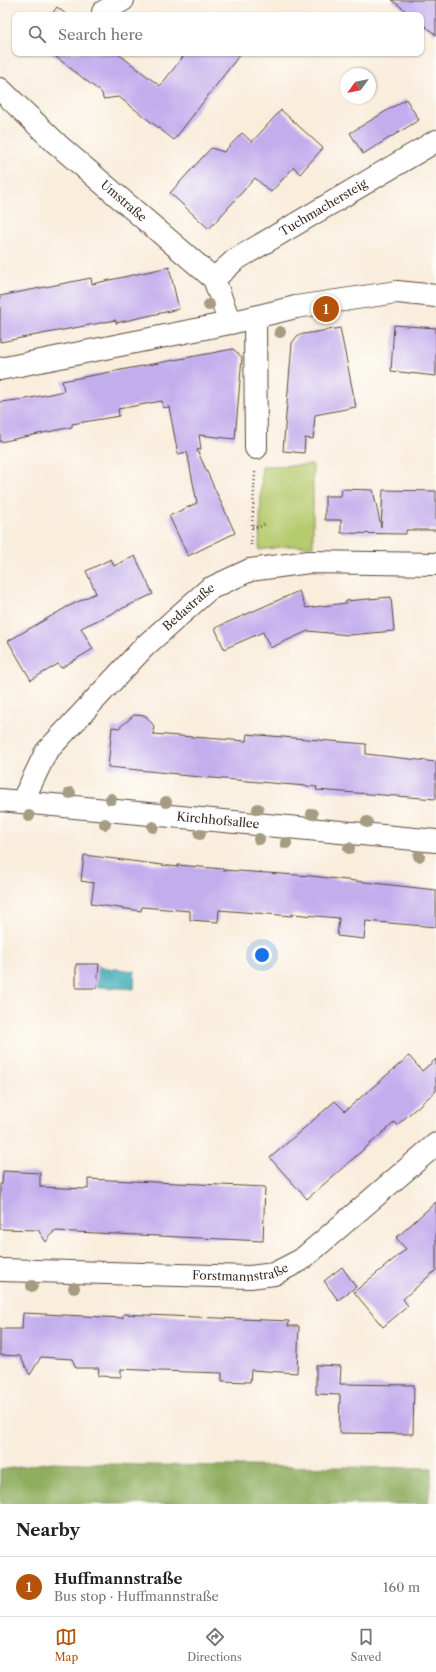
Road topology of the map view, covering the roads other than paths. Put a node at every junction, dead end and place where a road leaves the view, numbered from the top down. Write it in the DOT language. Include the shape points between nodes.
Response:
graph roads {
  1 [pos="123,0"];
  2 [pos="103,12"];
  3 [pos="0,89"];
  4 [pos="436,141"];
  5 [pos="214,279"];
  6 [pos="436,296"];
  7 [pos="255,317"];
  8 [pos="230,323"];
  9 [pos="0,369"];
  10 [pos="256,448"];
  11 [pos="436,564"];
  12 [pos="0,800"];
  13 [pos="22,802"];
  14 [pos="436,841"];
  15 [pos="436,1144"];
  16 [pos="0,1270"];
  1 -- 2 [label="street"];
  3 -- 5 [label="street, Umstraße" via="57,144"];
  4 -- 5 [label="street, Tuchmachersteig" via="235,260"];
  5 -- 8 [label="street, Umstraße"];
  6 -- 7 [label="street" via="397,292 296,307"];
  7 -- 8 [label="street"];
  7 -- 10 [label="street"];
  8 -- 9 [label="street"];
  11 -- 13 [label="street, Bedastraße" via="309,562 250,570 209,589 145,646 46,752"];
  12 -- 13 [label="street, Kirchhofsallee"];
  13 -- 14 [label="street, Kirchhofsallee"];
  15 -- 16 [label="street, Forstmannstraße" via="301,1260 274,1274 250,1278"];
}
